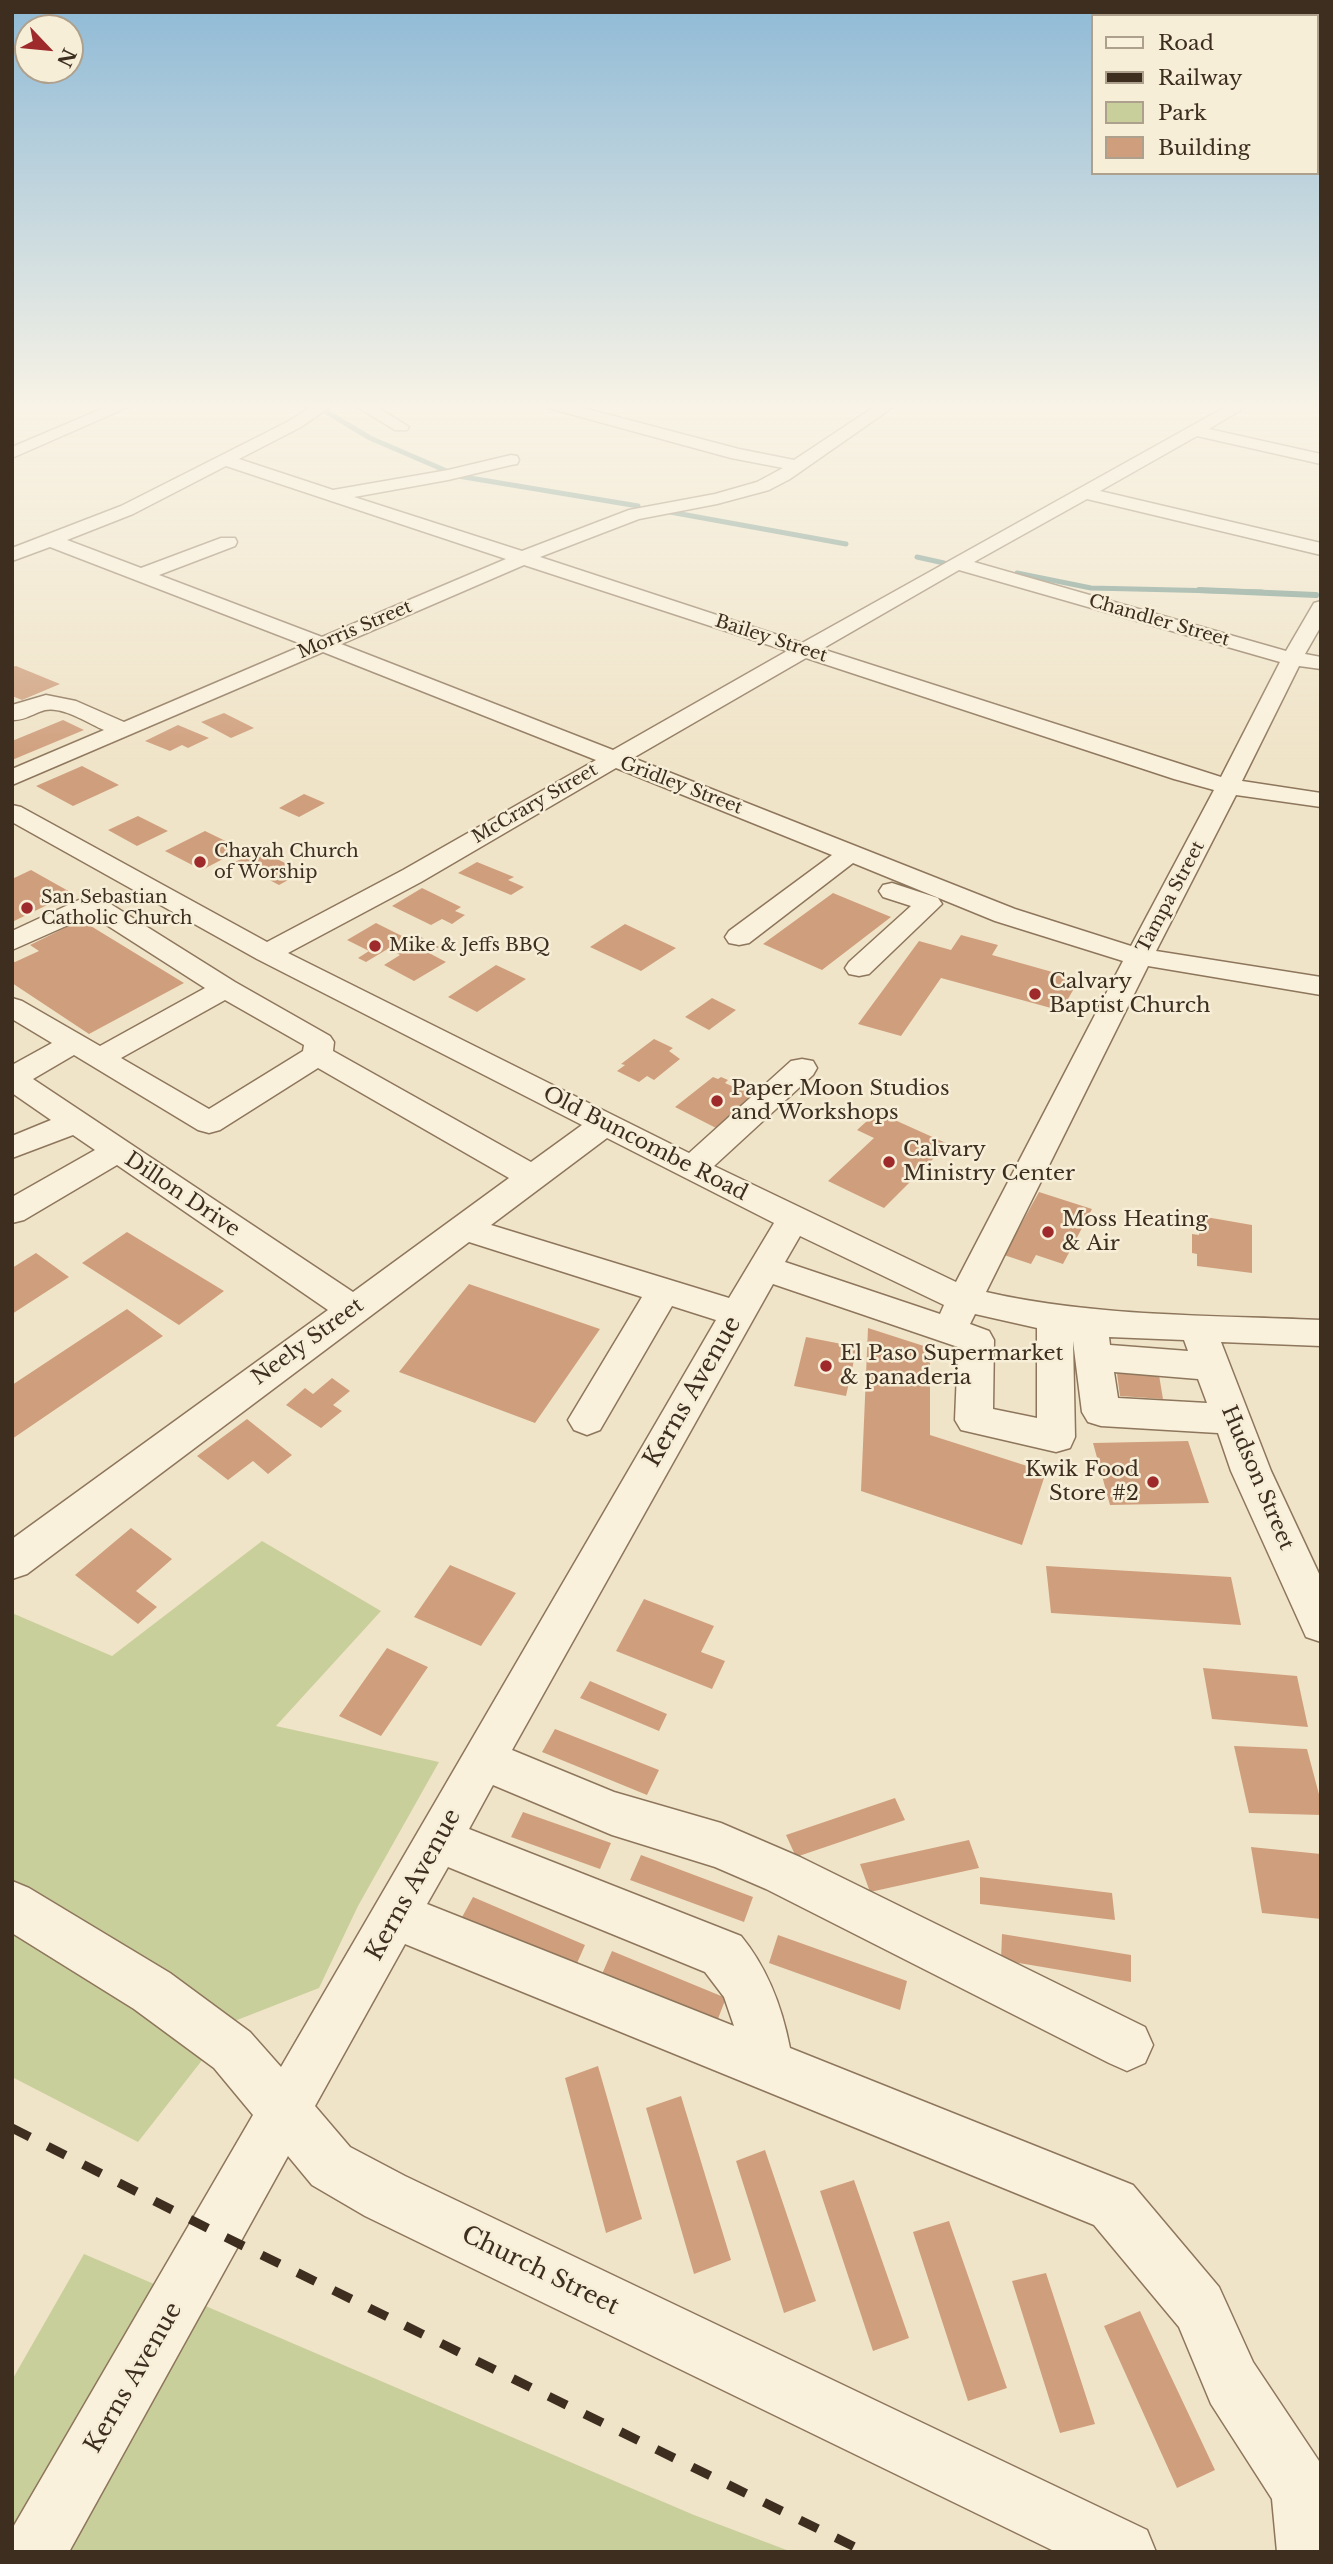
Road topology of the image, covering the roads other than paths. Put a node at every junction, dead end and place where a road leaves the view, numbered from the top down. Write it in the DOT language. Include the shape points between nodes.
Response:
graph roads {
  1 [pos="92,525"];
  2 [pos="423,525"];
  3 [pos="603,525"];
  4 [pos="1028,525"];
  5 [pos="1218,525"];
  6 [pos="53,541"];
  7 [pos="228,542"];
  8 [pos="18,549"];
  9 [pos="1321,549"];
  10 [pos="524,558"];
  11 [pos="958,564"];
  12 [pos="141,575"];
  13 [pos="1321,607"];
  14 [pos="322,644"];
  15 [pos="805,650"];
  16 [pos="1292,659"];
  17 [pos="1321,663"];
  18 [pos="12,712"];
  19 [pos="124,730"];
  20 [pos="613,759"];
  21 [pos="12,778"];
  22 [pos="1227,786"];
  23 [pos="1321,800"];
  24 [pos="12,812"];
  25 [pos="851,853"];
  26 [pos="828,870"];
  27 [pos="905,886"];
  28 [pos="929,904"];
  29 [pos="978,904"];
  30 [pos="738,937"];
  31 [pos="12,942"];
  32 [pos="267,953"];
  33 [pos="1140,956"];
  34 [pos="859,968"];
  35 [pos="1321,986"];
  36 [pos="225,988"];
  37 [pos="12,1007"];
  38 [pos="87,1050"];
  39 [pos="317,1055"];
  40 [pos="802,1068"];
  41 [pos="12,1079"];
  42 [pos="75,1122"];
  43 [pos="605,1124"];
  44 [pos="12,1148"];
  45 [pos="117,1151"];
  46 [pos="692,1168"];
  47 [pos="532,1178"];
  48 [pos="12,1212"];
  49 [pos="793,1219"];
  50 [pos="463,1228"];
  51 [pos="877,1260"];
  52 [pos="765,1268"];
  53 [pos="663,1291"];
  54 [pos="852,1298"];
  55 [pos="964,1299"];
  56 [pos="352,1309"];
  57 [pos="738,1314"];
  58 [pos="1198,1328"];
  59 [pos="949,1331"];
  60 [pos="1321,1333"];
  61 [pos="1137,1343"];
  62 [pos="1084,1345"];
  63 [pos="1210,1366"];
  64 [pos="1055,1380"];
  65 [pos="1231,1419"];
  66 [pos="587,1420"];
  67 [pos="12,1562"];
  68 [pos="1321,1624"];
  69 [pos="484,1760"];
  70 [pos="439,1840"];
  71 [pos="12,1905"];
  72 [pos="397,1916"];
  73 [pos="1127,2045"];
  74 [pos="767,2065"];
  75 [pos="285,2112"];
  76 [pos="34,2552"];
  77 [pos="1125,2552"];
  78 [pos="1309,2552"];
  1 -- 6 [label="street"];
  2 -- 10 [label="street, Bailey Street"];
  3 -- 10 [label="street, Morris Street"];
  4 -- 11 [label="street, McCrary Street"];
  5 -- 9 [label="street"];
  6 -- 8 [label="street"];
  6 -- 12 [label="street, Gridley Street"];
  7 -- 12 [label="street"];
  10 -- 14 [label="street, Morris Street"];
  10 -- 15 [label="street, Bailey Street"];
  11 -- 15 [label="street, McCrary Street"];
  11 -- 16 [label="street, Chandler Street"];
  12 -- 14 [label="street, Gridley Street"];
  13 -- 16 [label="street, Tampa Street"];
  14 -- 19 [label="street, Morris Street"];
  14 -- 20 [label="street, Gridley Street"];
  15 -- 20 [label="street, McCrary Street"];
  15 -- 22 [label="street, Bailey Street"];
  16 -- 17 [label="street, Chandler Street"];
  16 -- 22 [label="street, Tampa Street"];
  18 -- 19 [label="street" via="46,702 68,706"];
  19 -- 21 [label="street, Morris Street"];
  20 -- 25 [label="street, Gridley Street"];
  20 -- 32 [label="street, McCrary Street"];
  22 -- 23 [label="street, Bailey Street"];
  22 -- 33 [label="street, Tampa Street"];
  24 -- 32 [label="street, Old Buncombe Road"];
  25 -- 26 [label="street"];
  25 -- 27 [label="street, Gridley Street"];
  26 -- 27 [label="street"];
  26 -- 30 [label="street"];
  27 -- 28 [label="street"];
  27 -- 29 [label="street, Gridley Street"];
  28 -- 29 [label="street" via="957,911"];
  28 -- 34 [label="street"];
  29 -- 33 [label="street, Gridley Street" via="1073,939"];
  31 -- 36 [label="street" via="92,904"];
  32 -- 43 [label="street, Old Buncombe Road"];
  33 -- 35 [label="street, Gridley Street"];
  33 -- 55 [label="street, Tampa Street"];
  36 -- 38 [label="street"];
  36 -- 39 [label="street" via="319,1042"];
  37 -- 38 [label="street"];
  38 -- 39 [label="street" via="209,1123"];
  38 -- 41 [label="street"];
  39 -- 47 [label="street"];
  40 -- 46 [label="street"];
  41 -- 42 [label="street, Dillon Drive"];
  42 -- 44 [label="street"];
  42 -- 45 [label="street, Dillon Drive"];
  43 -- 46 [label="street, Old Buncombe Road"];
  43 -- 47 [label="street, Neely Street"];
  45 -- 48 [label="street"];
  45 -- 56 [label="street, Dillon Drive"];
  46 -- 49 [label="street, Old Buncombe Road"];
  47 -- 50 [label="street, Neely Street"];
  49 -- 51 [label="street, Old Buncombe Road"];
  49 -- 52 [label="street, Kerns Avenue"];
  50 -- 53 [label="street"];
  50 -- 56 [label="street, Neely Street"];
  51 -- 54 [label="street"];
  51 -- 55 [label="street, Old Buncombe Road"];
  52 -- 54 [label="street"];
  52 -- 57 [label="street, Kerns Avenue"];
  53 -- 57 [label="street"];
  53 -- 66 [label="street"];
  54 -- 59 [label="street"];
  55 -- 59 [label="street, Tampa Street"];
  55 -- 62 [label="street, Old Buncombe Road"];
  56 -- 67 [label="street, Neely Street"];
  57 -- 69 [label="street, Kerns Avenue"];
  58 -- 60 [label="street"];
  58 -- 61 [label="street"];
  58 -- 63 [label="street, Hudson Street"];
  59 -- 64 [label="street" via="976,1340 974,1420 1056,1437"];
  61 -- 62 [label="street"];
  61 -- 63 [label="street"];
  62 -- 64 [label="street"];
  62 -- 64 [label="street"];
  62 -- 65 [label="street" via="1101,1412"];
  63 -- 65 [label="street, Hudson Street"];
  65 -- 68 [label="street, Hudson Street"];
  69 -- 70 [label="street, Kerns Avenue"];
  69 -- 73 [label="street" via="612,1813 721,1846 783,1873"];
  70 -- 72 [label="street, Kerns Avenue"];
  70 -- 74 [label="street" via="723,1954 741,1973 757,2011"];
  71 -- 75 [label="street, Church Street" via="152,1991 232,2050"];
  72 -- 74 [label="street"];
  72 -- 75 [label="street, Kerns Avenue"];
  74 -- 78 [label="street" via="1113,2205 1199,2307 1232,2383 1303,2490"];
  75 -- 76 [label="street, Kerns Avenue"];
  75 -- 77 [label="street, Church Street" via="331,2166 385,2196"];
}
